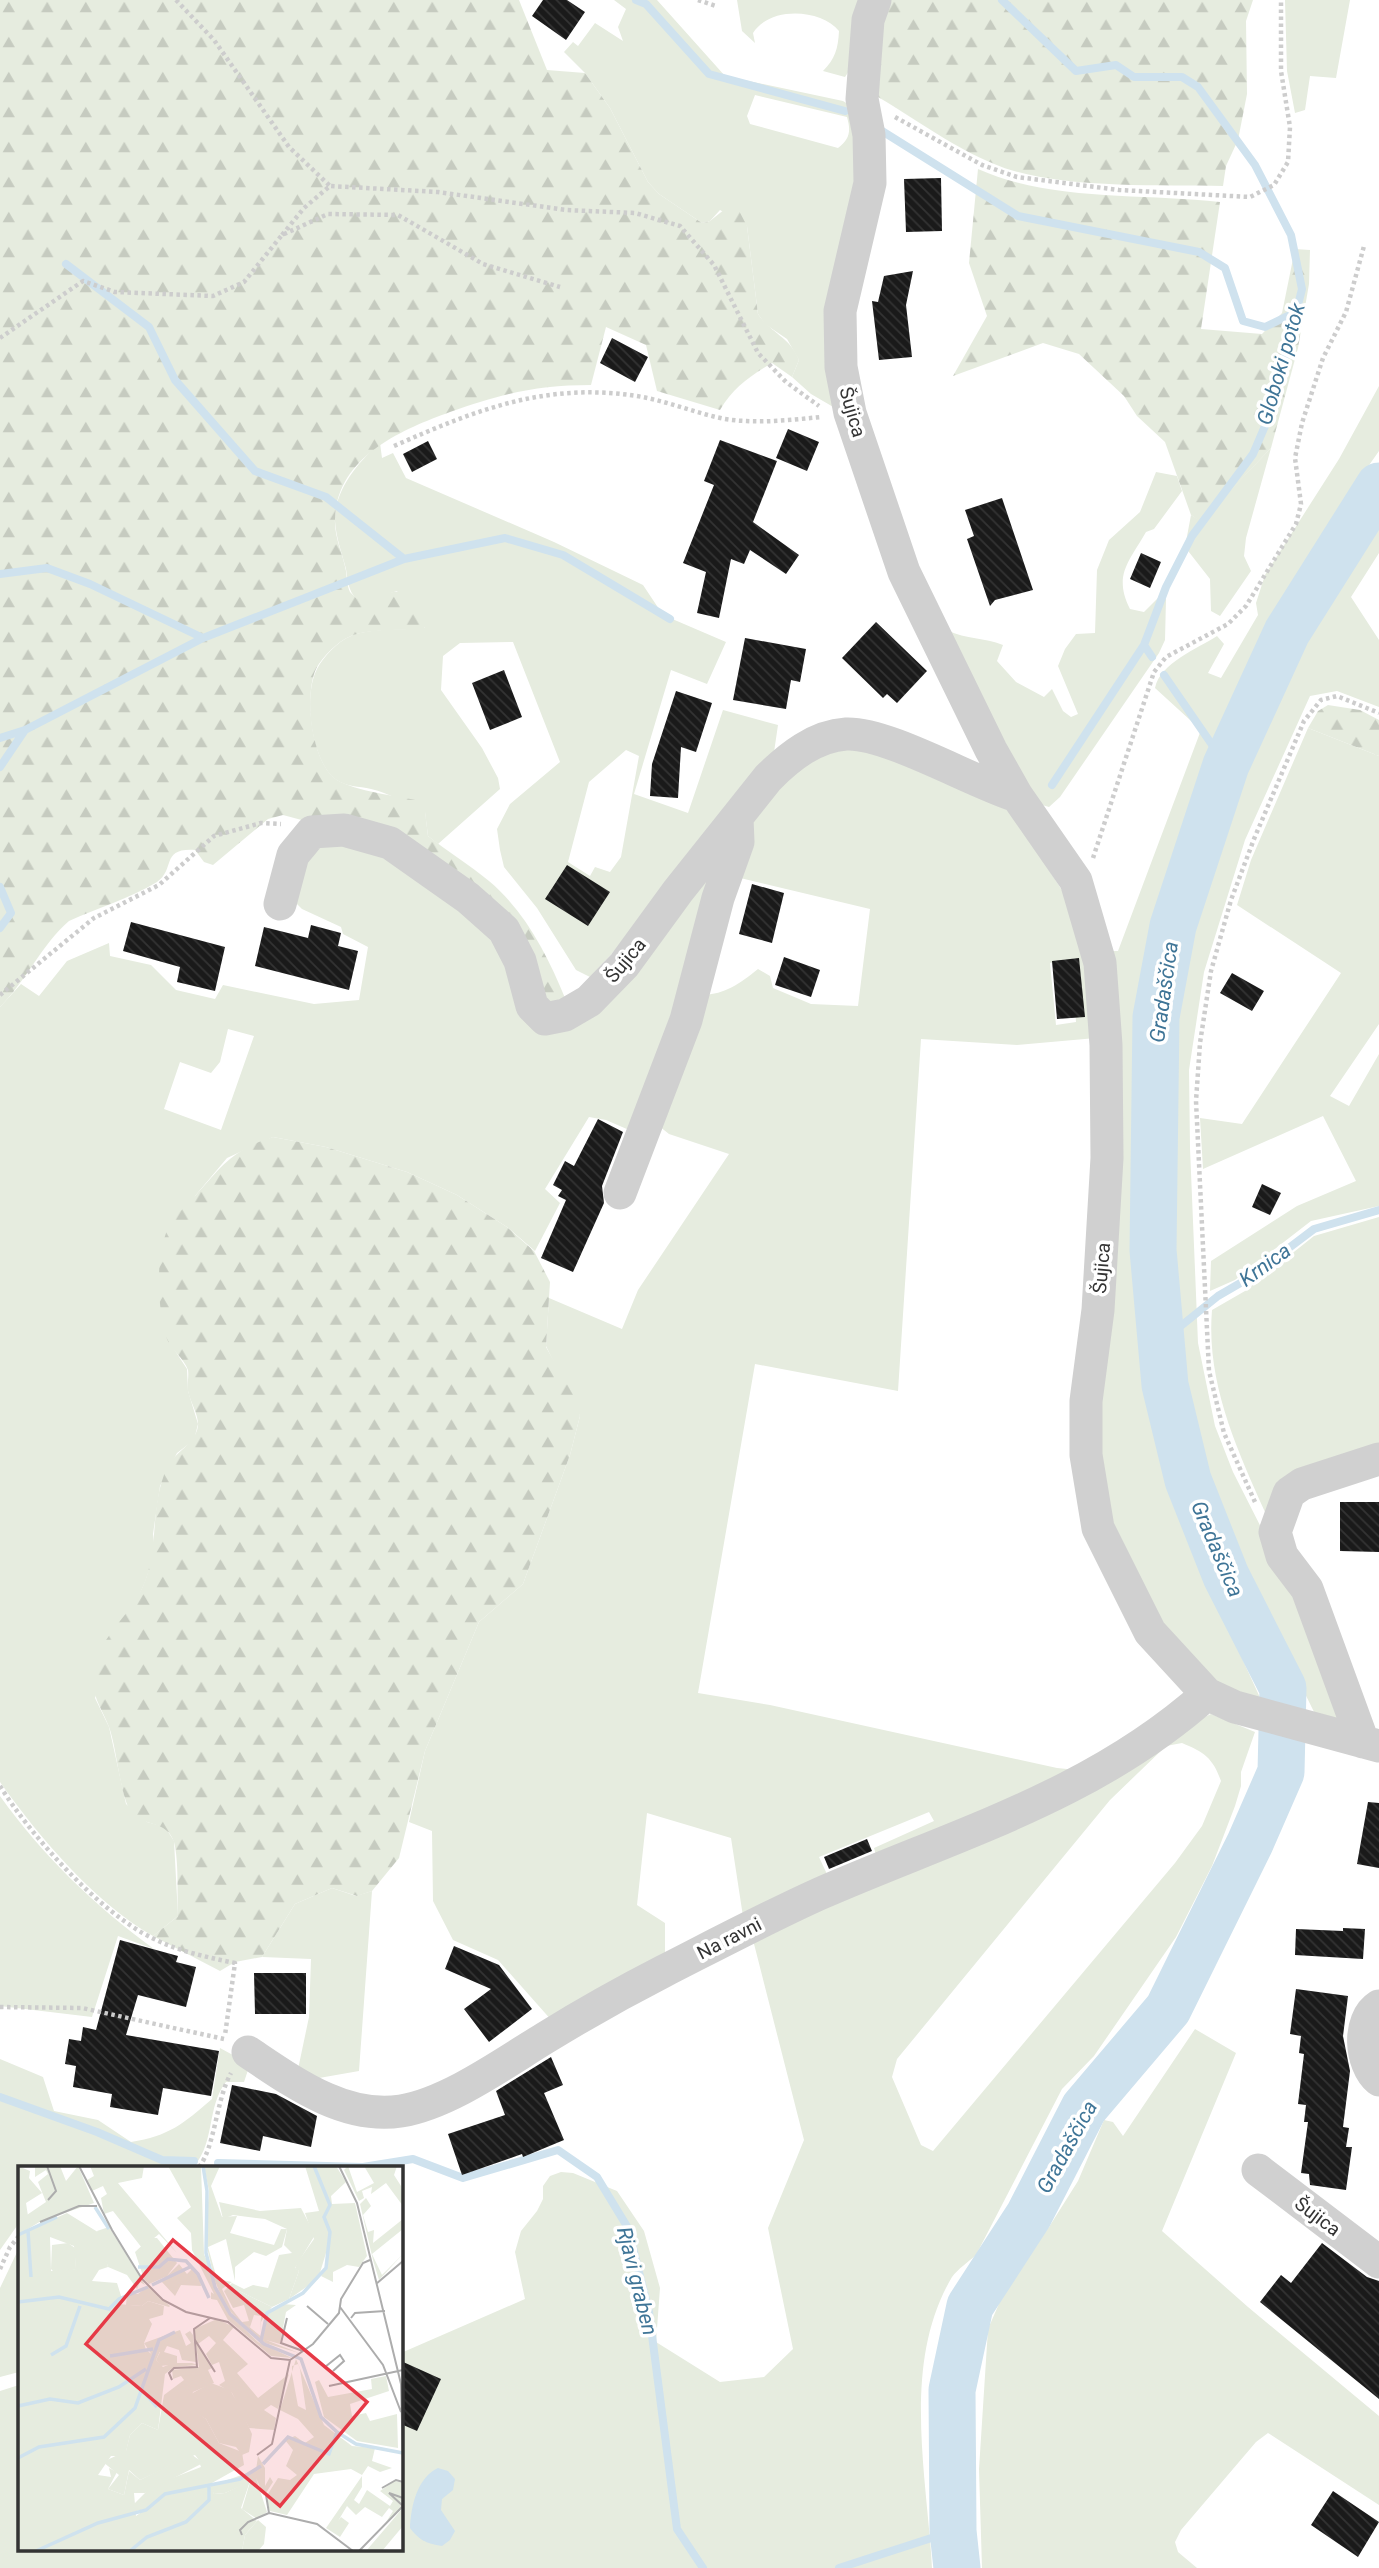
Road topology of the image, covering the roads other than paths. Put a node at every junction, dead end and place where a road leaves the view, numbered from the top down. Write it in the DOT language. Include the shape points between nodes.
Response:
graph roads {
  1 [pos="875,0"];
  2 [pos="1017,796"];
  3 [pos="737,818"];
  4 [pos="280,904"];
  5 [pos="621,1193"];
  6 [pos="1379,1459"];
  7 [pos="1221,1701"];
  8 [pos="1371,1744"];
  9 [pos="1379,2006"];
  10 [pos="236,2046"];
  11 [pos="1379,2080"];
  12 [pos="1258,2170"];
  13 [pos="1379,2260"];
  1 -- 2 [label="street, Šujica" via="868,20 862,99 869,135 870,183 840,311 842,414 904,572 948,667"];
  2 -- 3 [label="street, Šujica" via="895,746 846,734 815,741 785,761"];
  2 -- 7 [label="street, Šujica" via="1076,881 1100,963 1106,1045 1104,1230 1086,1401 1086,1455 1098,1528 1150,1632"];
  3 -- 4 [label="street, Šujica" via="624,965 589,1001 565,1015 545,1019 533,1006 520,961 504,930 468,898 390,843 344,830 312,832 293,855"];
  3 -- 5 [label="street" via="738,842 686,1020"];
  6 -- 8 [label="street" via="1301,1484 1289,1493 1275,1532 1282,1556 1307,1589"];
  7 -- 8 [label="street"];
  7 -- 10 [label="street, Na ravni" via="1179,1720 1120,1762 1020,1812 819,1894 749,1928 430,2101 404,2110 358,2111 289,2079"];
  9 -- 11 [label="street" via="1363,2029 1365,2056"];
  12 -- 13 [label="street, Šujica"];
}
